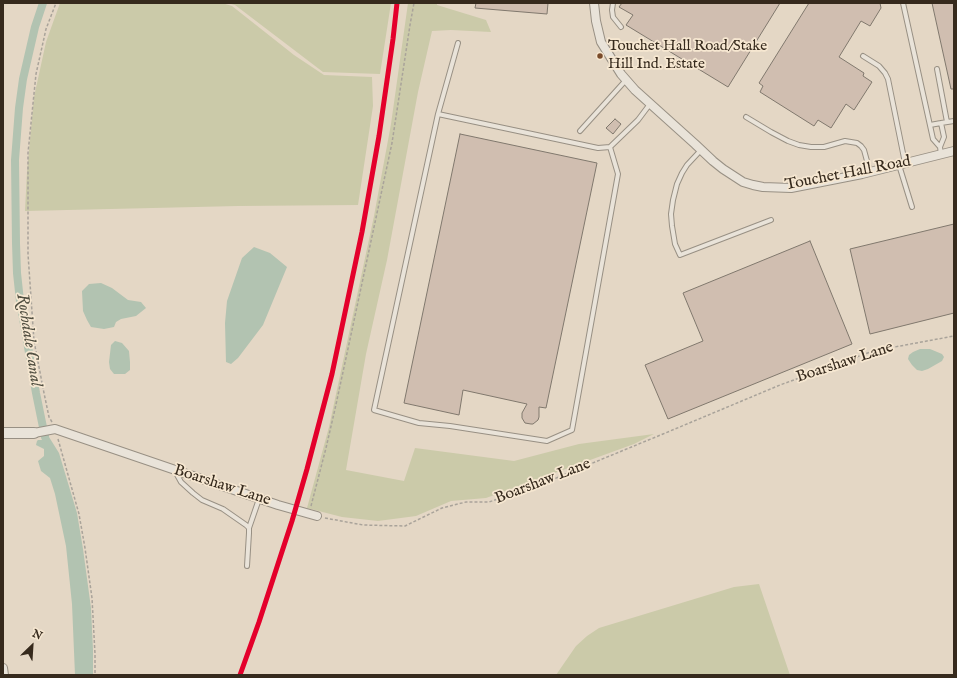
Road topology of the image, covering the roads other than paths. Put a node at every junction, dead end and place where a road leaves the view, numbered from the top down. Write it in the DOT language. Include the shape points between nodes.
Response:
graph roads {
  1 [pos="594,3"];
  2 [pos="613,3"];
  3 [pos="903,3"];
  4 [pos="621,27"];
  5 [pos="458,43"];
  6 [pos="863,56"];
  7 [pos="937,69"];
  8 [pos="626,80"];
  9 [pos="650,104"];
  10 [pos="438,114"];
  11 [pos="746,117"];
  12 [pos="954,121"];
  13 [pos="947,122"];
  14 [pos="941,123"];
  15 [pos="930,125"];
  16 [pos="580,131"];
  17 [pos="610,147"];
  18 [pos="701,149"];
  19 [pos="941,151"];
  20 [pos="954,151"];
  21 [pos="902,164"];
  22 [pos="870,172"];
  23 [pos="912,207"];
  24 [pos="771,220"];
  25 [pos="3,433"];
  26 [pos="34,433"];
  27 [pos="174,470"];
  28 [pos="259,498"];
  29 [pos="313,515"];
  30 [pos="248,528"];
  31 [pos="247,566"];
  32 [pos="3,668"];
  33 [pos="4,675"];
  1 -- 8 [label="street, Touchet Hall Road" via="601,42"];
  2 -- 4 [label="lane" via="613,16"];
  3 -- 15 [label="lane"];
  5 -- 10 [label="lane"];
  6 -- 21 [label="lane" via="879,66 888,79"];
  7 -- 13 [label="lane"];
  8 -- 9 [label="street, Touchet Hall Road"];
  8 -- 16 [label="lane"];
  9 -- 17 [label="lane" via="638,120"];
  9 -- 18 [label="street, Touchet Hall Road"];
  10 -- 17 [label="lane" via="598,148"];
  10 -- 17 [label="lane" via="374,410 419,423 548,441 572,430 618,174"];
  11 -- 22 [label="lane" via="800,145 824,147 845,140 857,143 864,150"];
  12 -- 13 [label="lane"];
  13 -- 14 [label="lane"];
  14 -- 15 [label="lane"];
  14 -- 19 [label="lane" via="944,137"];
  15 -- 19 [label="lane" via="933,139"];
  18 -- 22 [label="street, Touchet Hall Road" via="733,176 743,182 763,187 791,188"];
  18 -- 24 [label="lane" via="682,173 673,200 673,234 680,255"];
  19 -- 20 [label="street, Touchet Hall Road"];
  19 -- 21 [label="street, Touchet Hall Road"];
  21 -- 22 [label="street, Touchet Hall Road"];
  21 -- 23 [label="lane"];
  25 -- 26 [label="street"];
  26 -- 27 [label="street, Boarshaw Lane" via="53,429"];
  27 -- 28 [label="street, Boarshaw Lane"];
  27 -- 30 [label="lane" via="181,482 198,497 223,509"];
  28 -- 29 [label="street, Boarshaw Lane"];
  28 -- 30 [label="lane"];
  30 -- 31 [label="lane"];
  32 -- 33 [label="street"];
}
